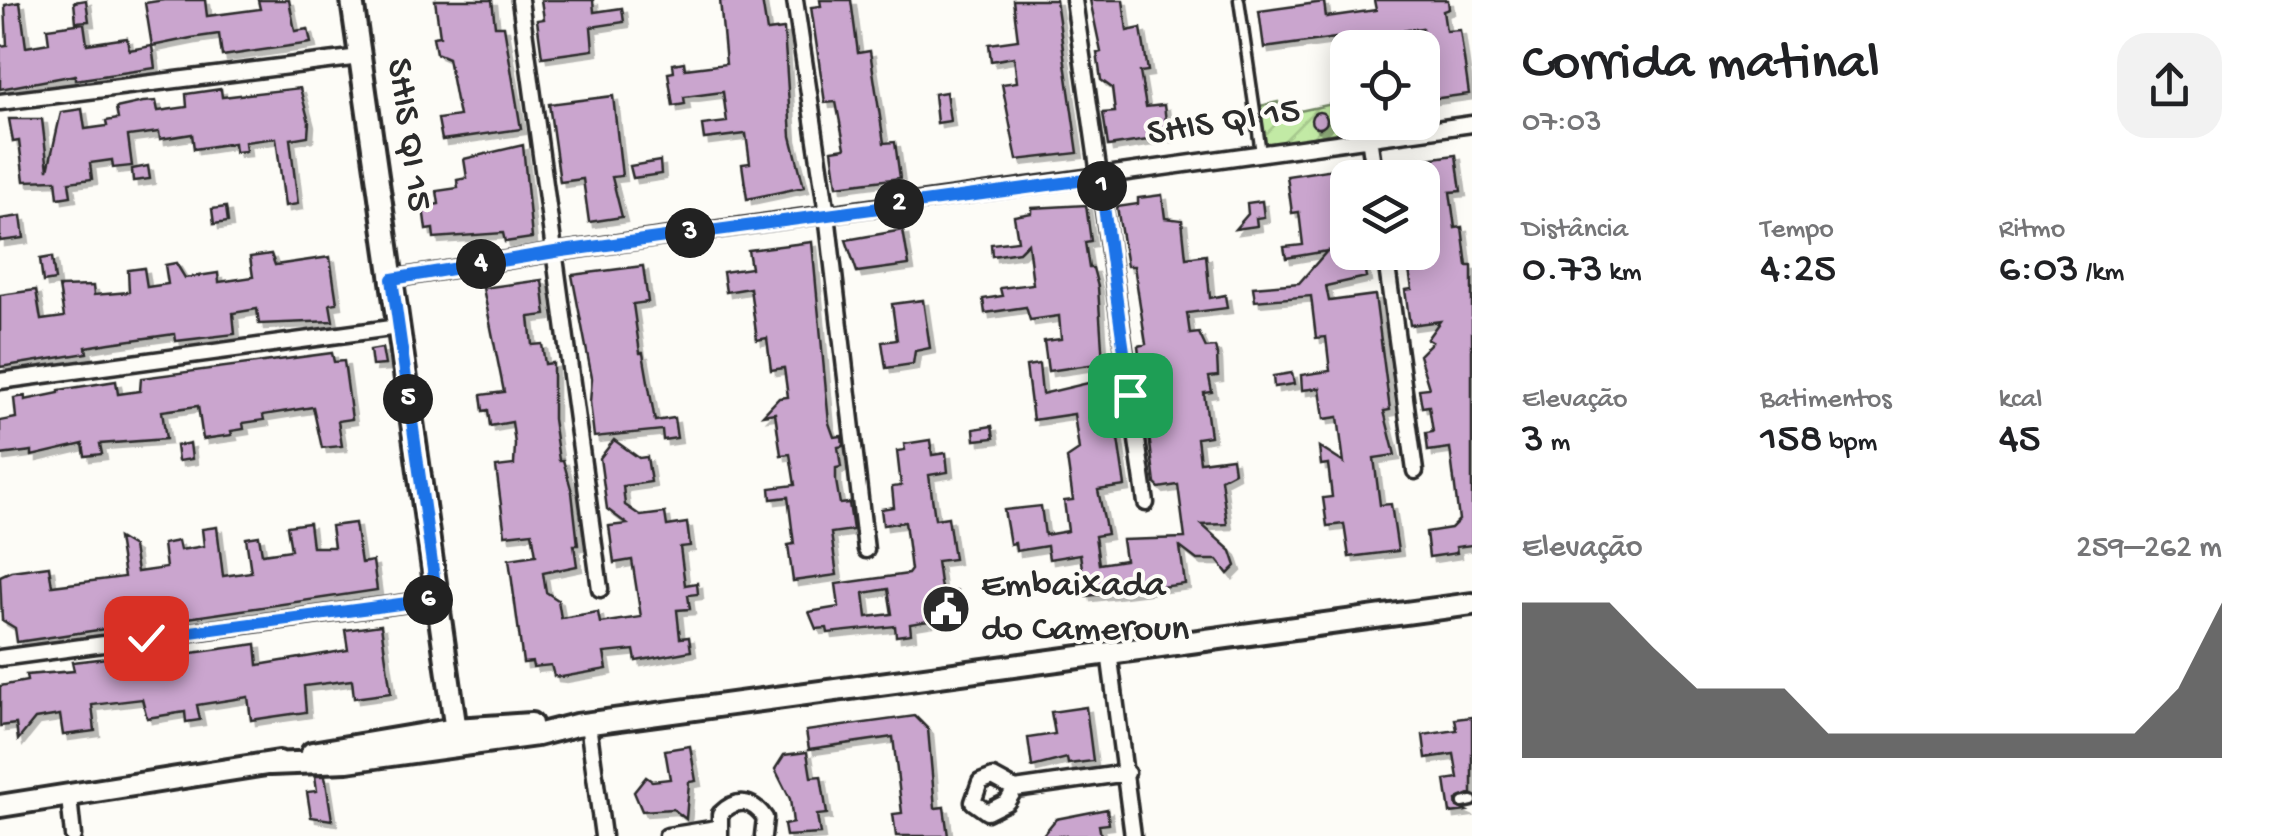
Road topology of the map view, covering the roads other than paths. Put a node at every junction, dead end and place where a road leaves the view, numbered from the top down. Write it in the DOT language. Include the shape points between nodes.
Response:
graph roads {
  1 [pos="352,0"];
  2 [pos="520,0"];
  3 [pos="795,0"];
  4 [pos="1074,0"];
  5 [pos="1239,0"];
  6 [pos="360,57"];
  7 [pos="0,102"];
  8 [pos="1472,124"];
  9 [pos="1440,128"];
  10 [pos="1349,140"];
  11 [pos="1261,153"];
  12 [pos="1100,178"];
  13 [pos="827,214"];
  14 [pos="555,252"];
  15 [pos="1388,270"];
  16 [pos="392,279"];
  17 [pos="398,327"];
  18 [pos="0,381"];
  19 [pos="1416,471"];
  20 [pos="1146,503"];
  21 [pos="866,550"];
  22 [pos="600,589"];
  23 [pos="437,599"];
  24 [pos="1472,604"];
  25 [pos="1110,652"];
  26 [pos="0,658"];
  27 [pos="582,724"];
  28 [pos="457,737"];
  29 [pos="1127,773"];
  30 [pos="1015,789"];
  31 [pos="68,797"];
  32 [pos="0,806"];
  33 [pos="719,832"];
  34 [pos="74,836"];
  35 [pos="603,836"];
  36 [pos="667,836"];
  37 [pos="763,836"];
  38 [pos="1133,836"];
  1 -- 6 [label="street, SHIS QI 15"];
  2 -- 14 [label="street"];
  3 -- 13 [label="street"];
  4 -- 12 [label="street"];
  5 -- 11 [label="lane"];
  6 -- 7 [label="street"];
  6 -- 16 [label="street, SHIS QI 15"];
  8 -- 9 [label="street, SHIS QI 15"];
  10 -- 11 [label="street, SHIS QI 15"];
  11 -- 12 [label="street, SHIS QI 15"];
  12 -- 13 [label="street, SHIS QI 15"];
  12 -- 20 [label="street"];
  13 -- 14 [label="street, SHIS QI 15"];
  13 -- 21 [label="street"];
  14 -- 16 [label="street, SHIS QI 15"];
  14 -- 22 [label="street"];
  15 -- 19 [label="street"];
  16 -- 17 [label="street, SHIS QI 15"];
  17 -- 18 [label="street"];
  17 -- 23 [label="street, SHIS QI 15"];
  23 -- 26 [label="street"];
  23 -- 28 [label="street, SHIS QI 15"];
  24 -- 25 [label="street"];
  25 -- 27 [label="street"];
  25 -- 29 [label="street"];
  27 -- 28 [label="street" via="560,721"];
  27 -- 35 [label="street"];
  28 -- 31 [label="street" via="362,742"];
  29 -- 30 [label="street"];
  29 -- 38 [label="street"];
  31 -- 32 [label="street"];
  31 -- 34 [label="street"];
  33 -- 36 [label="street"];
  33 -- 37 [label="street" via="720,814 744,802 765,818"];
}
